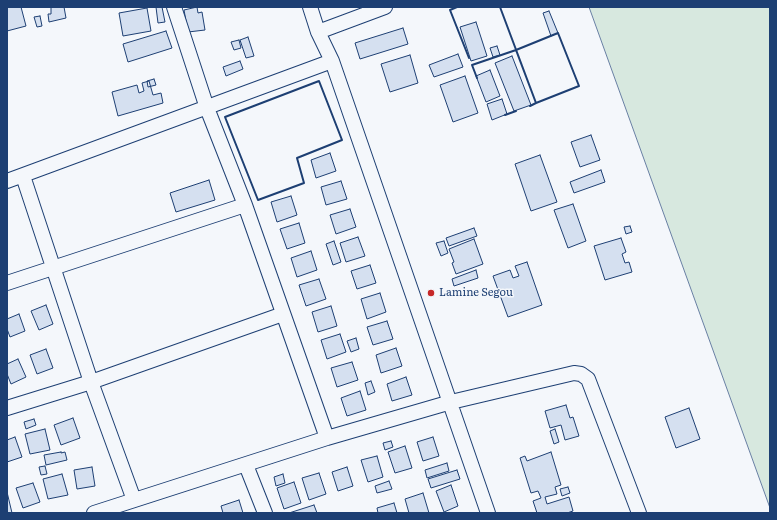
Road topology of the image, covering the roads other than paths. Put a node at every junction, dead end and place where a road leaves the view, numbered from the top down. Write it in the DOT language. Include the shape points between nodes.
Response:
graph roads {
  1 [pos="174,7"];
  2 [pos="310,7"];
  3 [pos="385,7"];
  4 [pos="318,32"];
  5 [pos="332,61"];
  6 [pos="207,108"];
  7 [pos="23,176"];
  8 [pos="7,181"];
  9 [pos="245,205"];
  10 [pos="53,267"];
  11 [pos="7,283"];
  12 [pos="283,314"];
  13 [pos="91,382"];
  14 [pos="451,402"];
  15 [pos="7,408"];
  16 [pos="327,438"];
  17 [pos="246,465"];
  18 [pos="126,506"];
  19 [pos="94,513"];
  20 [pos="264,513"];
  21 [pos="488,513"];
  22 [pos="639,513"];
  1 -- 6 [label="street"];
  2 -- 4 [label="street"];
  3 -- 4 [label="street"];
  4 -- 5 [label="street"];
  5 -- 6 [label="street"];
  5 -- 14 [label="street"];
  6 -- 7 [label="street"];
  6 -- 9 [label="street"];
  7 -- 8 [label="street"];
  7 -- 10 [label="street"];
  9 -- 10 [label="street"];
  9 -- 12 [label="street"];
  10 -- 11 [label="street"];
  10 -- 13 [label="street"];
  12 -- 13 [label="street"];
  12 -- 16 [label="street"];
  13 -- 15 [label="street"];
  13 -- 18 [label="street"];
  14 -- 16 [label="street"];
  14 -- 21 [label="street"];
  14 -- 22 [label="street" via="574,372 588,378"];
  16 -- 17 [label="street"];
  17 -- 18 [label="street"];
  17 -- 20 [label="street"];
  18 -- 19 [label="street"];
}
